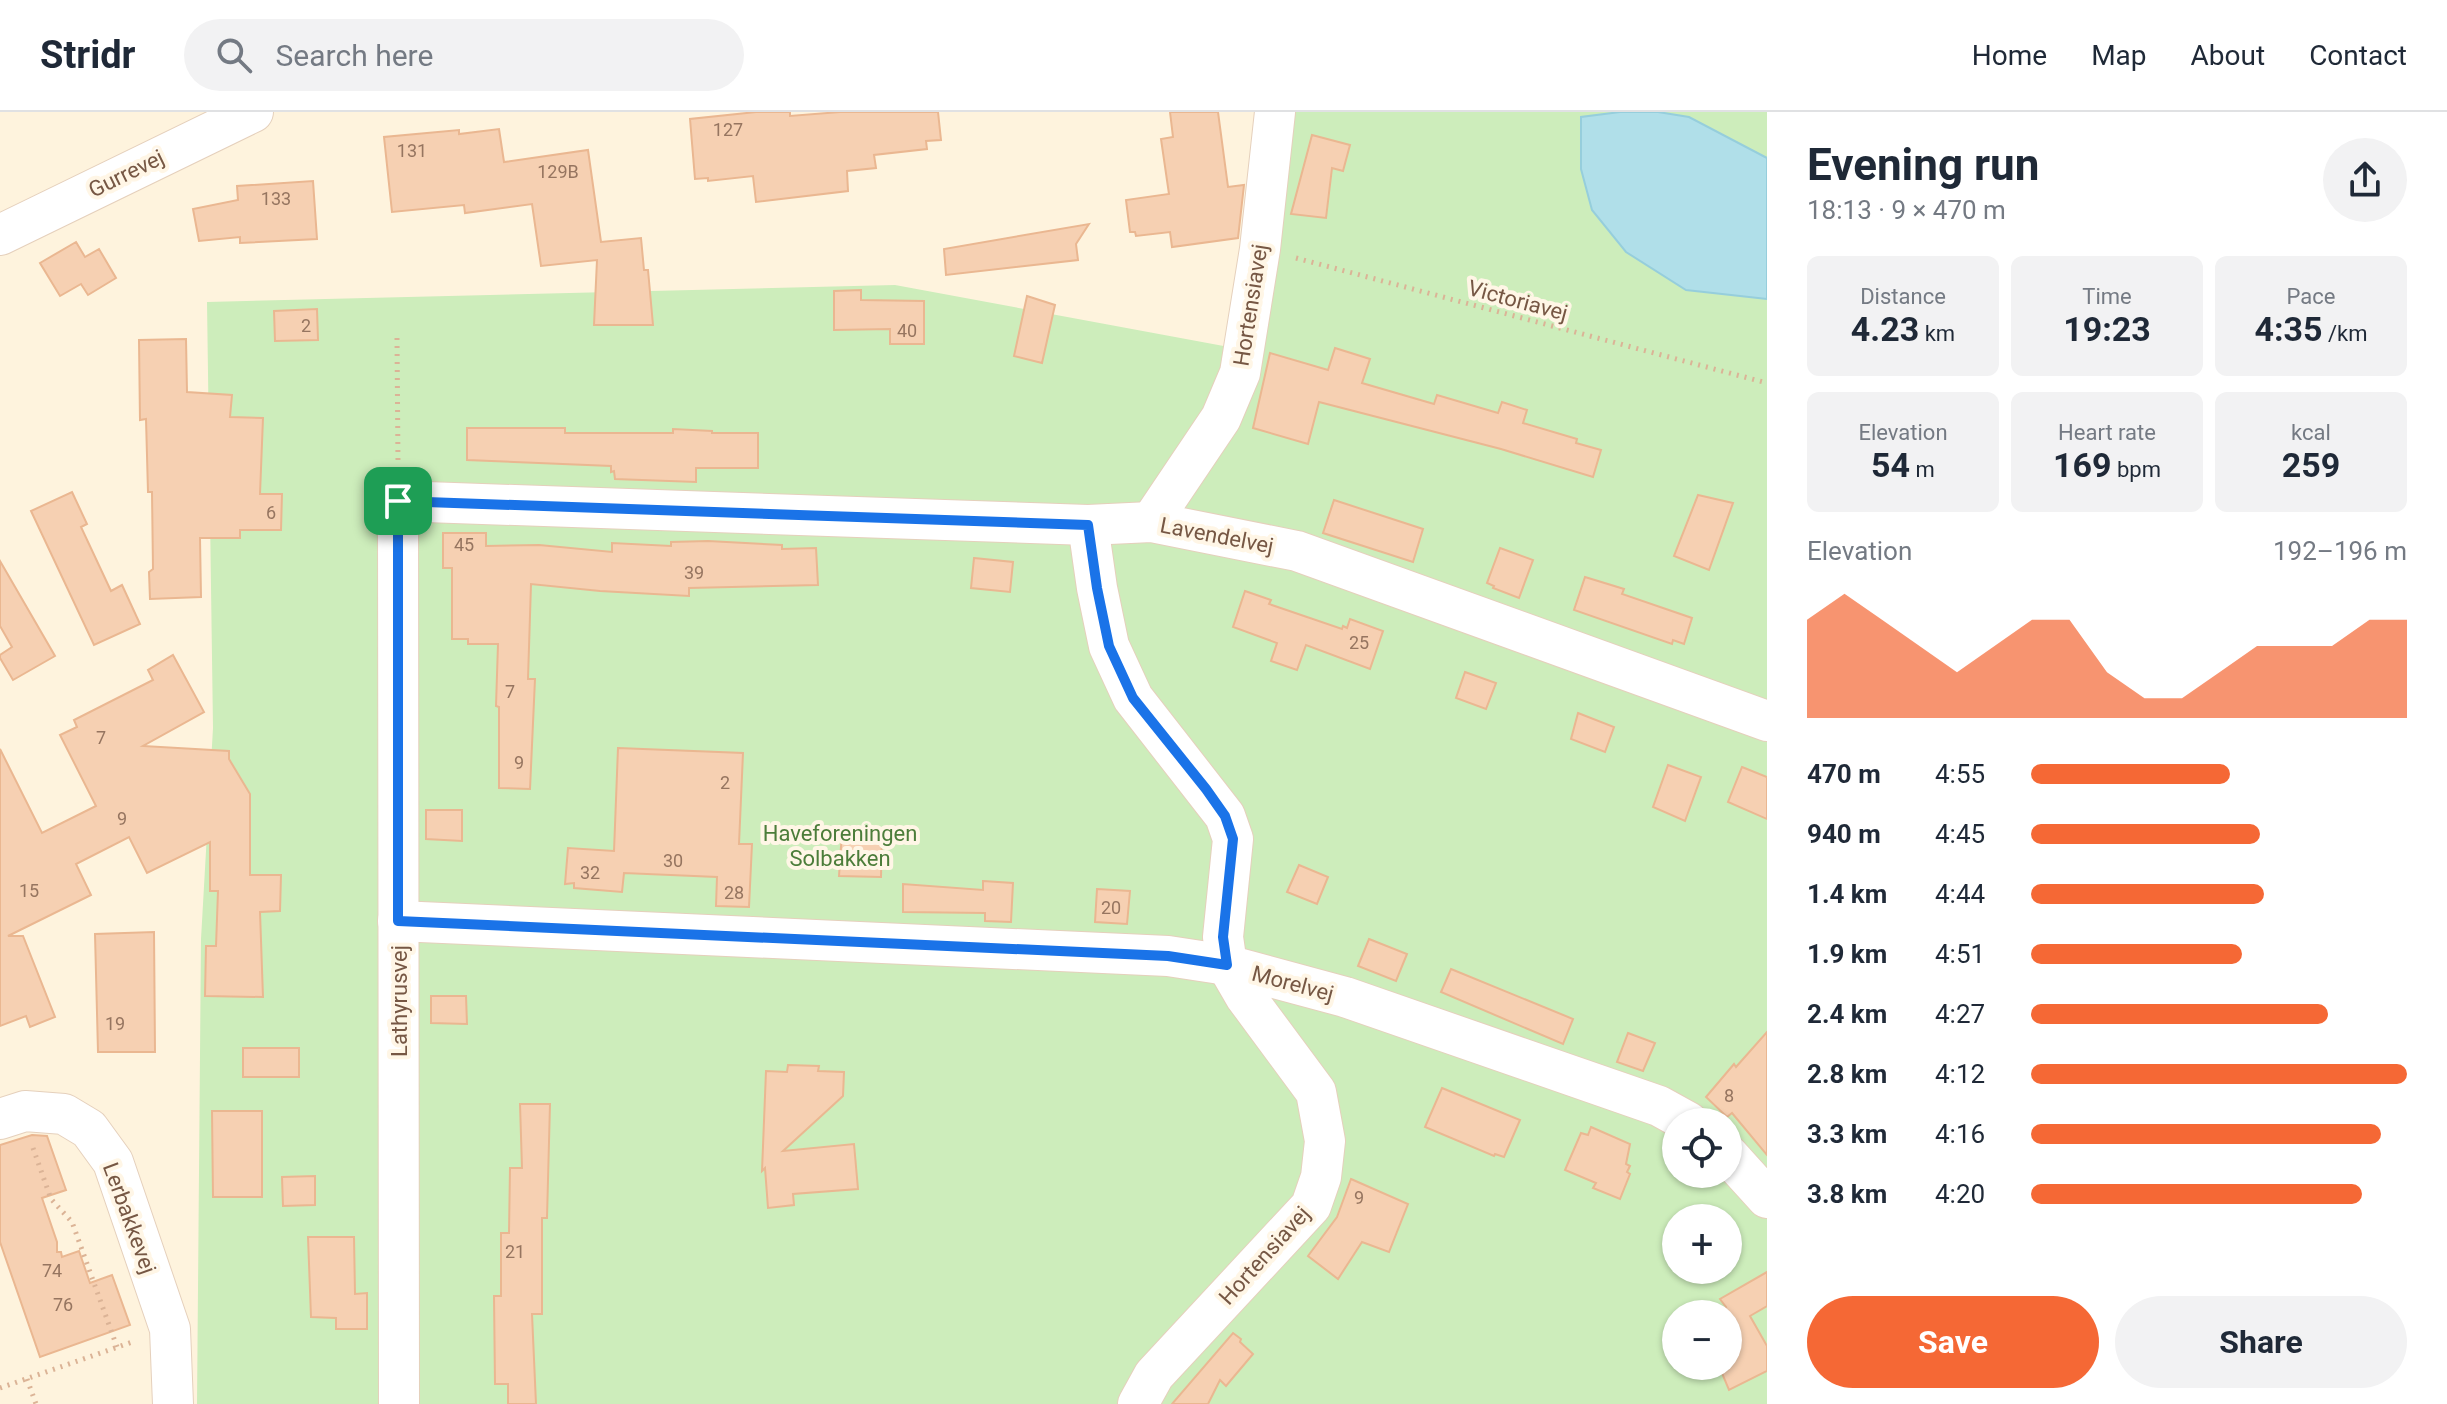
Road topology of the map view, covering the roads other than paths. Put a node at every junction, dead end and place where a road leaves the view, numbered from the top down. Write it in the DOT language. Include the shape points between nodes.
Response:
graph roads {
  1 [pos="253,112"];
  2 [pos="1275,112"];
  3 [pos="0,235"];
  4 [pos="398,501"];
  5 [pos="1151,522"];
  6 [pos="1088,525"];
  7 [pos="1767,721"];
  8 [pos="398,921"];
  9 [pos="1227,965"];
  10 [pos="1663,1108"];
  11 [pos="10,1115"];
  12 [pos="1742,1170"];
  13 [pos="1767,1198"];
  14 [pos="173,1404"];
  15 [pos="399,1404"];
  16 [pos="1138,1404"];
  1 -- 3 [label="street, Gurrevej"];
  2 -- 5 [label="street, Hortensiavej" via="1240,373 1221,418"];
  4 -- 6 [label="street, Lavendelvej"];
  4 -- 8 [label="street, Lathyrusvej"];
  5 -- 6 [label="street, Lavendelvej"];
  5 -- 7 [label="street, Lavendelvej" via="1297,551"];
  6 -- 9 [label="street, Hortensiavej" via="1109,646 1133,698 1206,789 1233,839 1223,937"];
  8 -- 9 [label="street, Morelvej" via="1168,956"];
  8 -- 15 [label="street, Lathyrusvej"];
  9 -- 10 [label="street, Morelvej" via="1345,997"];
  9 -- 16 [label="street, Hortensiavej" via="1316,1092 1325,1141 1321,1177 1311,1206 1154,1375"];
  11 -- 14 [label="street, Lerbakkevej" via="64,1114 89,1129 113,1162 170,1329"];
  12 -- 13 [label="street"];
}
